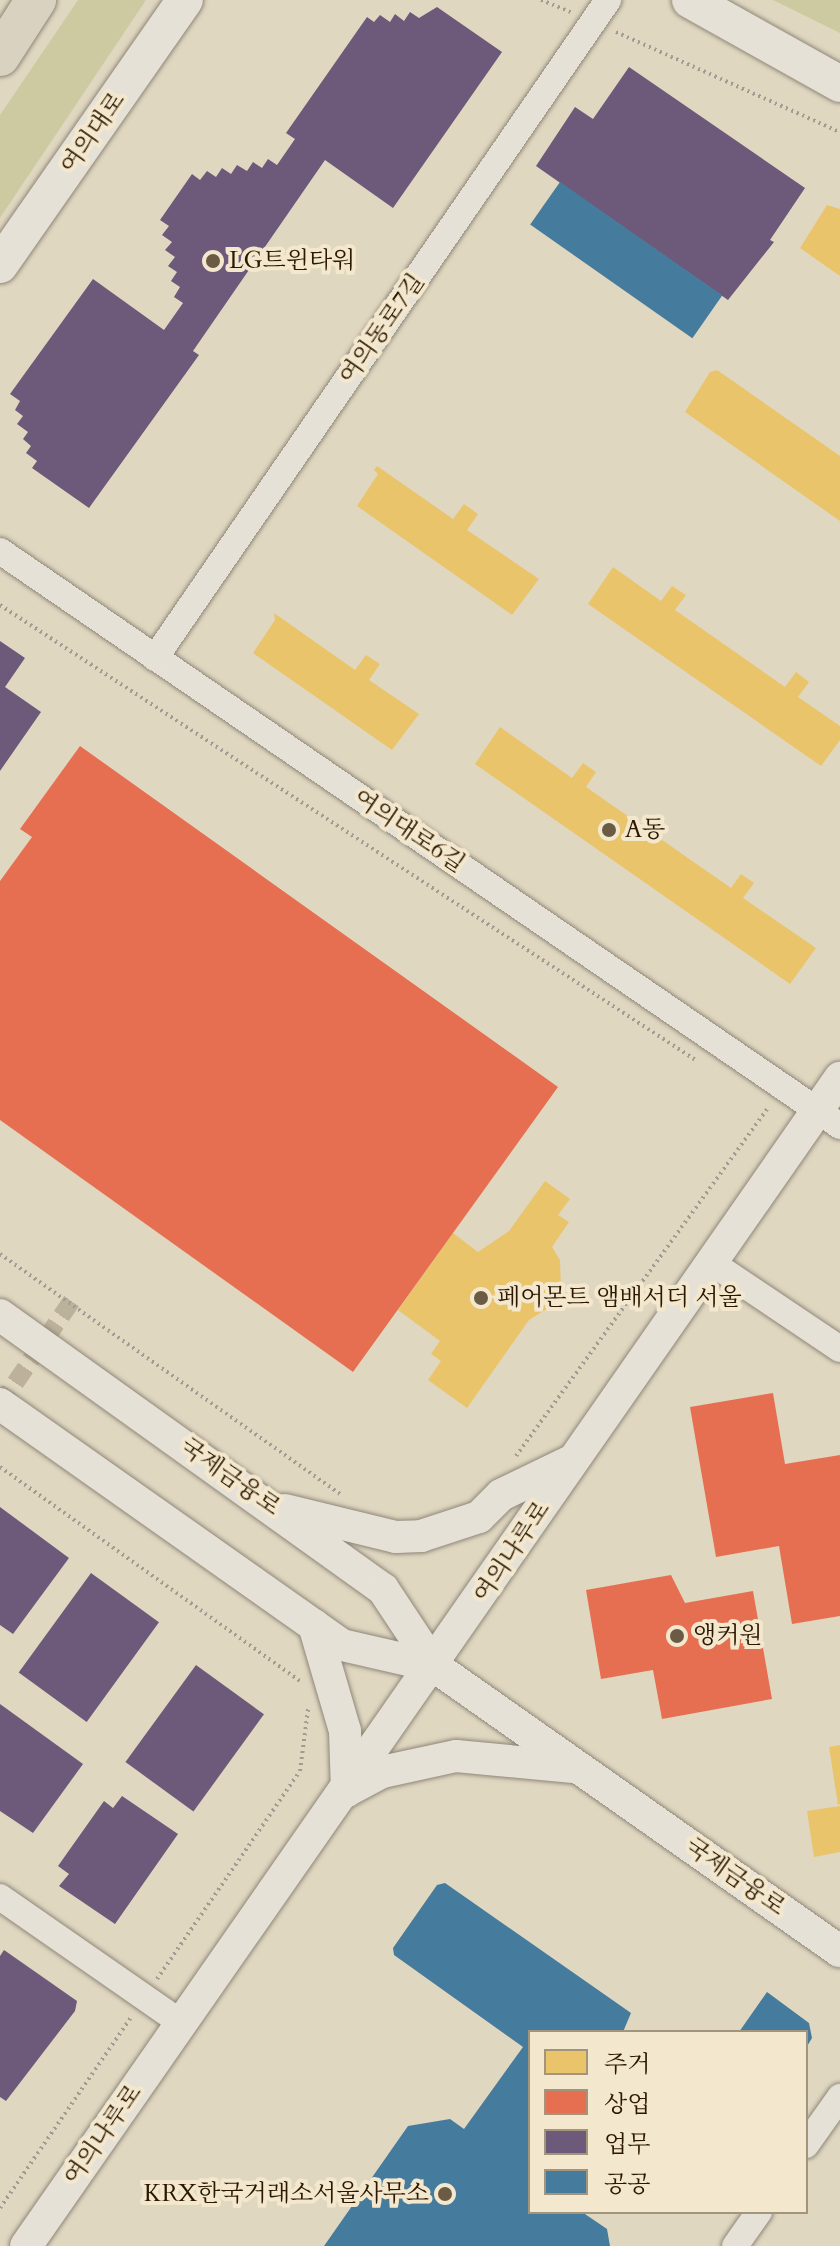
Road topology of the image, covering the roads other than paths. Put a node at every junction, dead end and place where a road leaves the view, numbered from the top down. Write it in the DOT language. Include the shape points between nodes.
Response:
graph roads {
  1 [pos="36,0"];
  2 [pos="185,0"];
  3 [pos="690,0"];
  4 [pos="601,11"];
  5 [pos="0,56"];
  6 [pos="840,84"];
  7 [pos="0,265"];
  8 [pos="0,551"];
  9 [pos="155,658"];
  10 [pos="840,1078"];
  11 [pos="829,1118"];
  12 [pos="712,1263"];
  13 [pos="0,1315"];
  14 [pos="840,1349"];
  15 [pos="1,1408"];
  16 [pos="576,1458"];
  17 [pos="273,1508"];
  18 [pos="314,1625"];
  19 [pos="434,1666"];
  20 [pos="578,1768"];
  21 [pos="347,1791"];
  22 [pos="0,1897"];
  23 [pos="840,1951"];
  24 [pos="181,2023"];
  25 [pos="840,2097"];
  26 [pos="808,2142"];
  27 [pos="758,2214"];
  28 [pos="26,2246"];
  29 [pos="735,2246"];
  1 -- 5 [label="main road"];
  2 -- 7 [label="main road, 여의대로"];
  3 -- 6 [label="main road"];
  4 -- 9 [label="street, 여의동로7길"];
  8 -- 9 [label="street, 여의대로6길"];
  9 -- 11 [label="street, 여의대로6길"];
  10 -- 11 [label="street, 여의나루로"];
  11 -- 12 [label="street, 여의나루로"];
  12 -- 14 [label="street"];
  12 -- 16 [label="street, 여의나루로"];
  13 -- 17 [label="street, 국제금융로"];
  15 -- 18 [label="street, 국제금융로"];
  16 -- 17 [label="street" via="501,1495 479,1517 421,1536 382,1534"];
  16 -- 19 [label="street, 여의나루로"];
  17 -- 19 [label="street, 국제금융로" via="383,1589"];
  18 -- 19 [label="street, 국제금융로" via="342,1645"];
  18 -- 21 [label="street" via="345,1731"];
  19 -- 20 [label="street, 국제금융로"];
  19 -- 21 [label="street, 여의나루로"];
  20 -- 21 [label="street" via="456,1756 382,1772"];
  20 -- 23 [label="street, 국제금융로"];
  21 -- 24 [label="street, 여의나루로"];
  22 -- 24 [label="street"];
  24 -- 28 [label="street, 여의나루로"];
  25 -- 26 [label="street"];
  27 -- 29 [label="street"];
}
